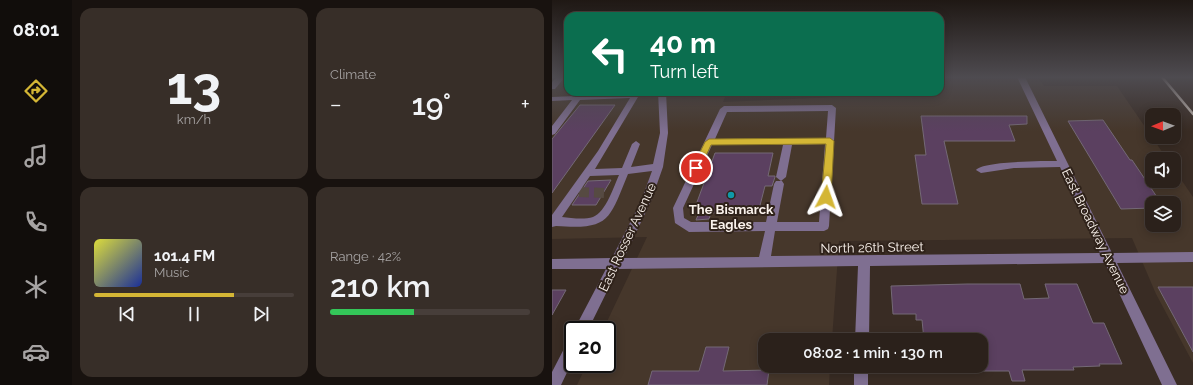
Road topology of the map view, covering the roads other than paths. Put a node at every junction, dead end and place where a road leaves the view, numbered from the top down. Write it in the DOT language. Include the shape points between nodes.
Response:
graph roads {
  1 [pos="1030,95"];
  2 [pos="572,96"];
  3 [pos="578,96"];
  4 [pos="635,96"];
  5 [pos="662,96"];
  6 [pos="552,99"];
  7 [pos="552,132"];
  8 [pos="830,141"];
  9 [pos="709,142"];
  10 [pos="788,142"];
  11 [pos="636,144"];
  12 [pos="1063,164"];
  13 [pos="658,167"];
  14 [pos="981,170"];
  15 [pos="625,171"];
  16 [pos="586,173"];
  17 [pos="604,192"];
  18 [pos="615,192"];
  19 [pos="554,219"];
  20 [pos="770,227"];
  21 [pos="1193,257"];
  22 [pos="1110,258"];
  23 [pos="864,261"];
  24 [pos="764,262"];
  25 [pos="616,263"];
  26 [pos="552,264"];
  27 [pos="586,321"];
  28 [pos="862,333"];
  29 [pos="564,364"];
  30 [pos="861,373"];
  31 [pos="553,385"];
  32 [pos="861,385"];
  33 [pos="1170,385"];
  1 -- 12 [label="street, East Broadway Avenue"];
  2 -- 6 [label="street"];
  3 -- 7 [label="street"];
  4 -- 16 [label="street"];
  5 -- 13 [label="street, East Rosser Avenue" via="664,133"];
  8 -- 9 [label="street" via="832,108 724,108"];
  8 -- 10 [label="street"];
  8 -- 20 [label="street" via="824,226"];
  9 -- 10 [label="street"];
  9 -- 20 [label="street" via="678,208 679,220 689,227"];
  10 -- 20 [label="street"];
  11 -- 15 [label="street"];
  12 -- 14 [label="street" via="1014,165"];
  12 -- 22 [label="street, East Broadway Avenue"];
  13 -- 15 [label="street"];
  13 -- 25 [label="street, East Rosser Avenue" via="649,194"];
  15 -- 16 [label="street"];
  15 -- 18 [label="street"];
  16 -- 19 [label="street" via="576,192"];
  17 -- 18 [label="street"];
  18 -- 19 [label="street" via="606,213 596,221 566,222"];
  20 -- 24 [label="street"];
  21 -- 22 [label="street, North 26th Street"];
  22 -- 23 [label="street, North 26th Street"];
  22 -- 33 [label="street, East Broadway Avenue"];
  23 -- 24 [label="street, North 26th Street"];
  23 -- 28 [label="street"];
  24 -- 25 [label="street, North 26th Street"];
  25 -- 26 [label="street, North 26th Street"];
  25 -- 27 [label="street, East Rosser Avenue"];
  29 -- 31 [label="street"];
  30 -- 32 [label="street"];
}
